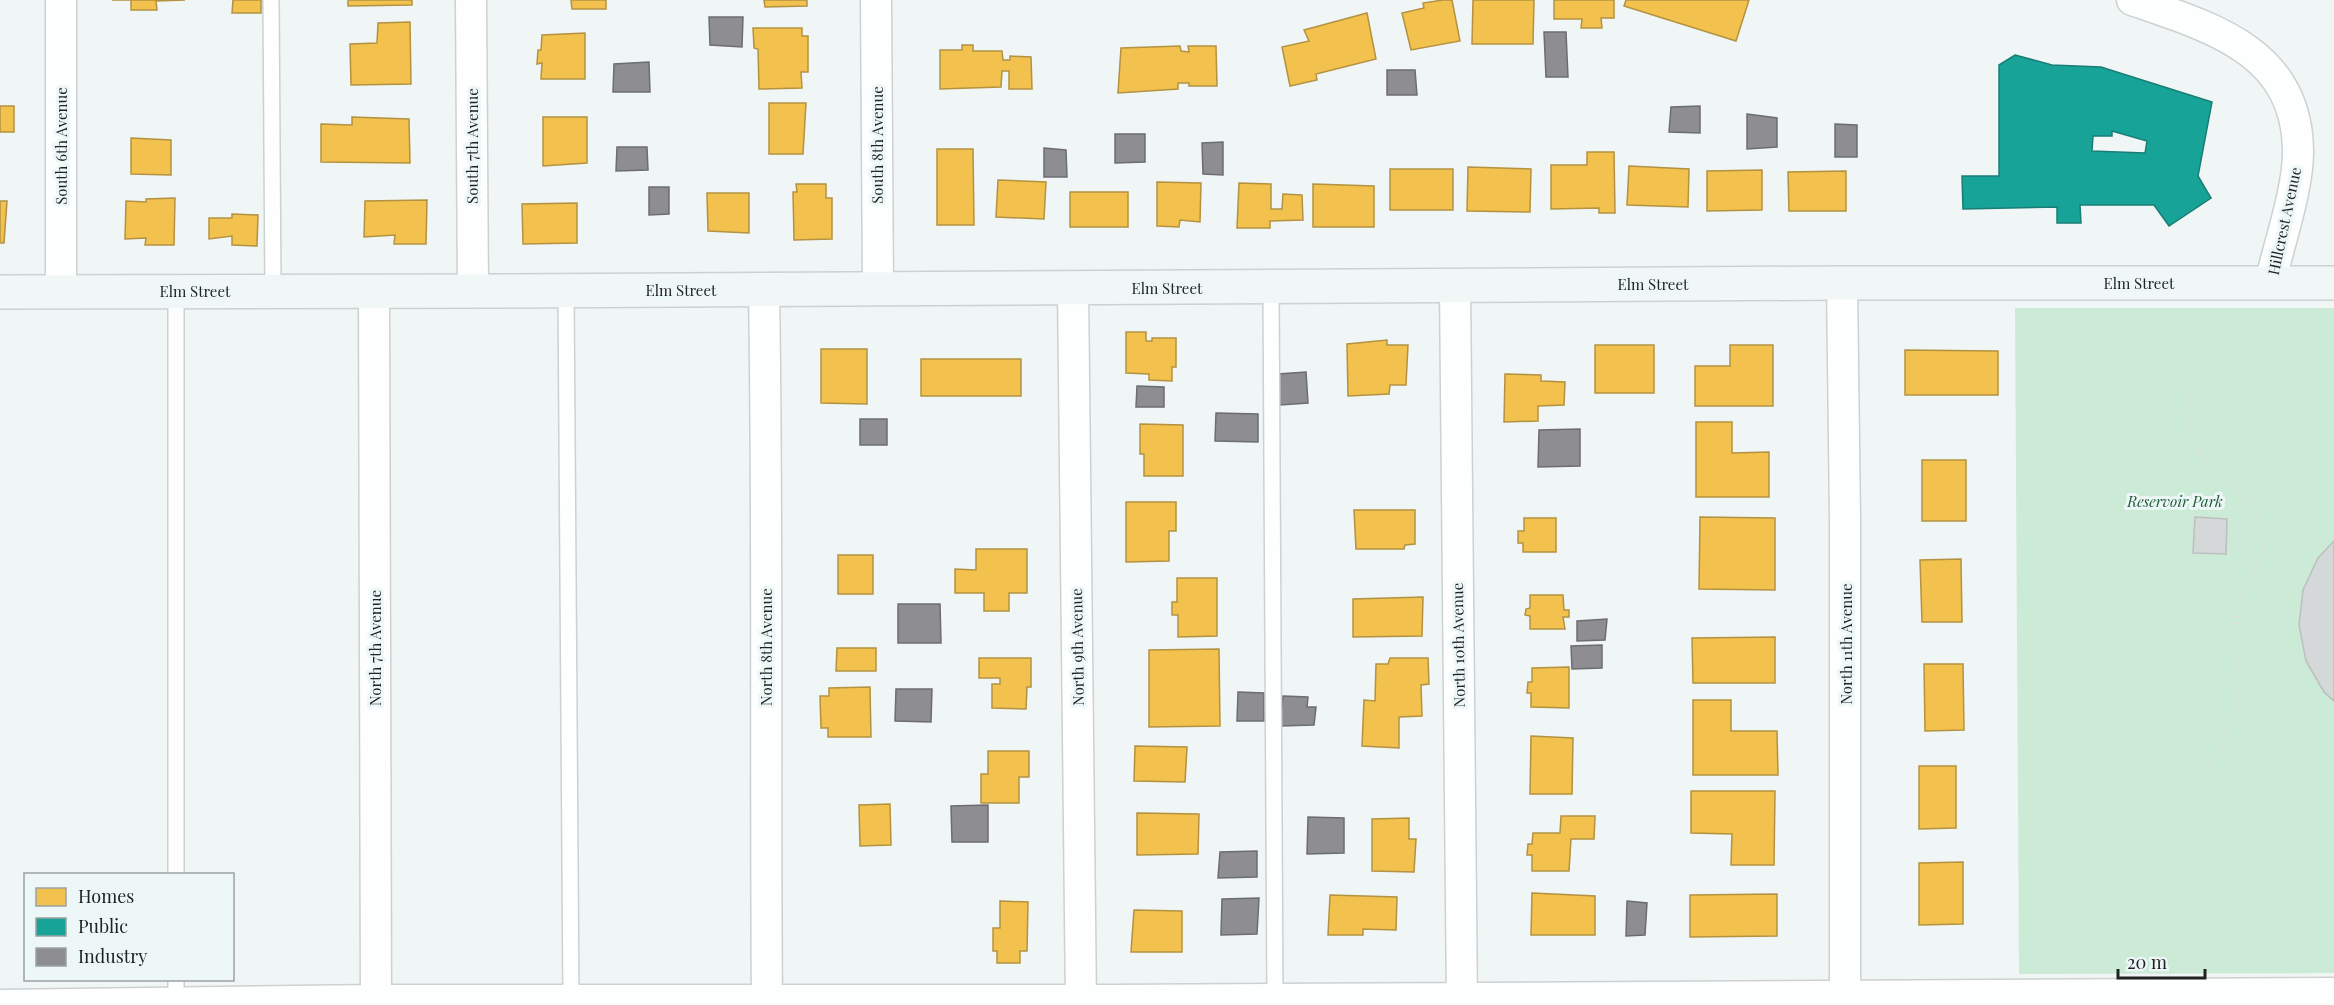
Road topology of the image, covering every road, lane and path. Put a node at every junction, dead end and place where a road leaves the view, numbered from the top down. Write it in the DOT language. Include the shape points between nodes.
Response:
graph roads {
  1 [pos="61,0"];
  2 [pos="272,0"];
  3 [pos="471,0"];
  4 [pos="876,0"];
  5 [pos="2132,0"];
  6 [pos="1842,283"];
  7 [pos="2270,283"];
  8 [pos="2334,283"];
  9 [pos="1455,286"];
  10 [pos="1271,287"];
  11 [pos="1073,288"];
  12 [pos="878,289"];
  13 [pos="764,290"];
  14 [pos="273,291"];
  15 [pos="374,291"];
  16 [pos="473,291"];
  17 [pos="567,291"];
  18 [pos="0,292"];
  19 [pos="61,292"];
  20 [pos="176,292"];
  21 [pos="2189,393"];
  22 [pos="2209,770"];
  23 [pos="176,873"];
  24 [pos="2334,993"];
  25 [pos="176,996"];
  26 [pos="1275,999"];
  27 [pos="2225,999"];
  28 [pos="571,1001"];
  29 [pos="1845,1001"];
  30 [pos="767,1002"];
  31 [pos="1462,1002"];
  32 [pos="376,1003"];
  33 [pos="1081,1003"];
  34 [pos="0,1005"];
  1 -- 19 [label="street, South 6th Avenue"];
  2 -- 14 [label="lane"];
  3 -- 16 [label="street, South 7th Avenue"];
  4 -- 12 [label="street, South 8th Avenue"];
  5 -- 7 [label="street, Hillcrest Avenue" via="2183,17 2235,41 2260,60 2284,89 2298,149 2295,184"];
  6 -- 7 [label="street, Elm Street"];
  6 -- 9 [label="street, Elm Street"];
  6 -- 29 [label="street, North 11th Avenue"];
  7 -- 8 [label="street, Elm Street"];
  9 -- 10 [label="street, Elm Street"];
  9 -- 31 [label="street, North 10th Avenue"];
  10 -- 11 [label="street, Elm Street"];
  10 -- 26 [label="lane"];
  11 -- 12 [label="street, Elm Street"];
  11 -- 33 [label="street, North 9th Avenue"];
  12 -- 13 [label="street, Elm Street"];
  13 -- 17 [label="street, Elm Street"];
  13 -- 30 [label="street, North 8th Avenue"];
  14 -- 15 [label="street, Elm Street"];
  14 -- 20 [label="street, Elm Street"];
  15 -- 16 [label="street, Elm Street"];
  15 -- 32 [label="street, North 7th Avenue"];
  16 -- 17 [label="street, Elm Street"];
  17 -- 28 [label="lane"];
  18 -- 19 [label="street, Elm Street"];
  19 -- 20 [label="street, Elm Street"];
  20 -- 23 [label="lane"];
  21 -- 22 [label="path" via="2190,444 2226,477 2266,532 2260,560 2236,610 2234,645 2240,677 2236,709"];
  24 -- 27 [label="street"];
  25 -- 32 [label="street"];
  25 -- 34 [label="street"];
  26 -- 31 [label="street"];
  26 -- 33 [label="street"];
  27 -- 29 [label="street"];
  28 -- 30 [label="street"];
  28 -- 32 [label="street"];
  29 -- 31 [label="street"];
  30 -- 33 [label="street"];
}
